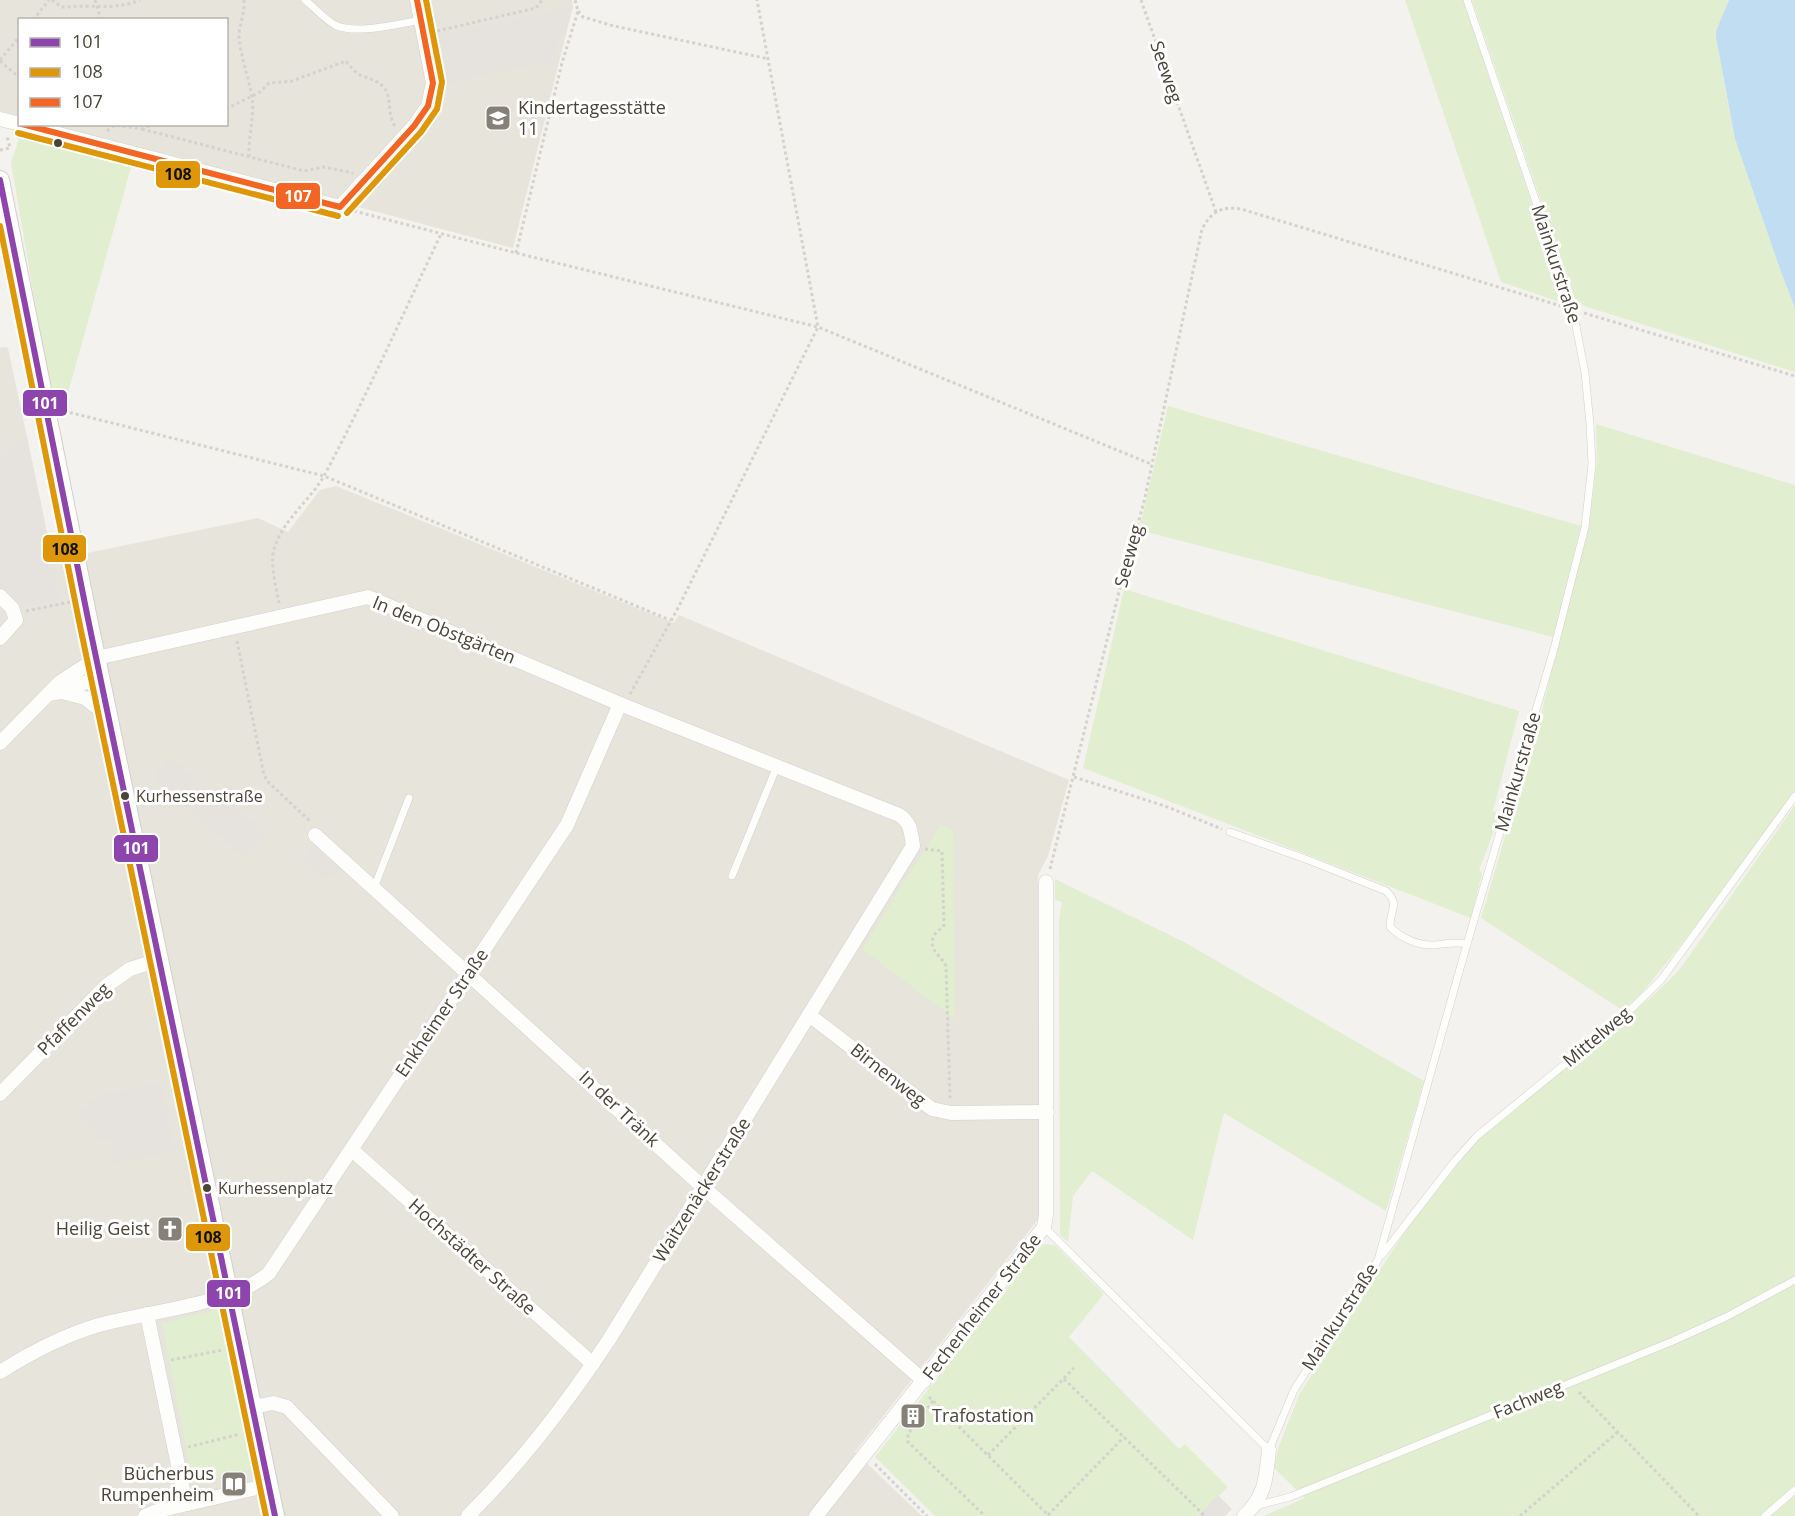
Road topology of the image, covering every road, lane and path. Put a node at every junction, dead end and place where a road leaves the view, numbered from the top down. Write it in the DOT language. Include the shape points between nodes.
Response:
graph roads {
  1 [pos="51,0"];
  2 [pos="94,0"];
  3 [pos="140,0"];
  4 [pos="244,0"];
  5 [pos="305,0"];
  6 [pos="417,0"];
  7 [pos="542,0"];
  8 [pos="575,0"];
  9 [pos="757,0"];
  10 [pos="1141,0"];
  11 [pos="1467,0"];
  12 [pos="96,7"];
  13 [pos="578,11"];
  14 [pos="35,18"];
  15 [pos="100,18"];
  16 [pos="422,27"];
  17 [pos="18,38"];
  18 [pos="768,59"];
  19 [pos="0,61"];
  20 [pos="18,76"];
  21 [pos="252,97"];
  22 [pos="228,108"];
  23 [pos="0,119"];
  24 [pos="402,122"];
  25 [pos="18,124"];
  26 [pos="28,126"];
  27 [pos="114,126"];
  28 [pos="122,126"];
  29 [pos="148,126"];
  30 [pos="142,129"];
  31 [pos="106,131"];
  32 [pos="10,148"];
  33 [pos="0,150"];
  34 [pos="249,157"];
  35 [pos="355,173"];
  36 [pos="0,180"];
  37 [pos="340,207"];
  38 [pos="1216,212"];
  39 [pos="441,234"];
  40 [pos="516,253"];
  41 [pos="1573,310"];
  42 [pos="818,327"];
  43 [pos="1795,376"];
  44 [pos="45,406"];
  45 [pos="1151,464"];
  46 [pos="324,476"];
  47 [pos="0,596"];
  48 [pos="84,599"];
  49 [pos="15,613"];
  50 [pos="282,617"];
  51 [pos="670,620"];
  52 [pos="234,628"];
  53 [pos="0,638"];
  54 [pos="97,658"];
  55 [pos="100,676"];
  56 [pos="55,693"];
  57 [pos="622,705"];
  58 [pos="108,716"];
  59 [pos="0,743"];
  60 [pos="777,766"];
  61 [pos="1074,777"];
  62 [pos="1795,796"];
  63 [pos="409,798"];
  64 [pos="1230,832"];
  65 [pos="315,835"];
  66 [pos="913,846"];
  67 [pos="732,876"];
  68 [pos="1046,882"];
  69 [pos="374,888"];
  70 [pos="1467,944"];
  71 [pos="159,960"];
  72 [pos="468,973"];
  73 [pos="809,1015"];
  74 [pos="0,1094"];
  75 [pos="1047,1112"];
  76 [pos="951,1113"];
  77 [pos="351,1150"];
  78 [pos="704,1188"];
  79 [pos="1044,1227"];
  80 [pos="1378,1260"];
  81 [pos="1795,1280"];
  82 [pos="229,1295"];
  83 [pos="147,1314"];
  84 [pos="223,1350"];
  85 [pos="157,1363"];
  86 [pos="593,1364"];
  87 [pos="1074,1368"];
  88 [pos="0,1372"];
  89 [pos="1065,1379"];
  90 [pos="1570,1382"];
  91 [pos="921,1384"];
  92 [pos="933,1401"];
  93 [pos="253,1407"];
  94 [pos="1618,1432"];
  95 [pos="243,1434"];
  96 [pos="1124,1437"];
  97 [pos="175,1450"];
  98 [pos="1269,1450"];
  99 [pos="865,1455"];
  100 [pos="988,1455"];
  101 [pos="269,1485"];
  102 [pos="1795,1490"];
  103 [pos="186,1504"];
  104 [pos="1255,1506"];
  105 [pos="821,1511"];
  106 [pos="145,1516"];
  107 [pos="275,1516"];
  108 [pos="392,1516"];
  109 [pos="468,1516"];
  110 [pos="836,1516"];
  111 [pos="927,1516"];
  112 [pos="985,1516"];
  113 [pos="1048,1516"];
  114 [pos="1206,1516"];
  115 [pos="1244,1516"];
  116 [pos="1520,1516"];
  117 [pos="1699,1516"];
  118 [pos="1765,1516"];
  1 -- 12 [label="path" via="61,7"];
  1 -- 14 [label="path"];
  2 -- 12 [label="path"];
  3 -- 12 [label="path" via="124,6"];
  4 -- 21 [label="path" via="239,29 243,67"];
  5 -- 16 [label="lane" via="341,27"];
  6 -- 16 [label="street"];
  7 -- 16 [label="path" via="536,8"];
  8 -- 13 [label="path"];
  9 -- 18 [label="path"];
  10 -- 38 [label="path, Seeweg"];
  11 -- 41 [label="lane, Mainkurstraße"];
  12 -- 15 [label="path"];
  13 -- 18 [label="path" via="583,17 614,26"];
  13 -- 40 [label="path"];
  16 -- 37 [label="street" via="433,83 428,106"];
  17 -- 19 [label="path"];
  18 -- 42 [label="path"];
  19 -- 20 [label="path"];
  21 -- 22 [label="path"];
  21 -- 24 [label="path" via="269,83 292,81 346,61 354,71 384,87 391,120 397,128"];
  21 -- 34 [label="path"];
  23 -- 25 [label="street"];
  26 -- 37 [label="street"];
  27 -- 31 [label="path"];
  28 -- 30 [label="path"];
  29 -- 30 [label="path"];
  30 -- 34 [label="path"];
  32 -- 33 [label="path"];
  34 -- 35 [label="path" via="304,171 324,167"];
  36 -- 44 [label="street"];
  37 -- 39 [label="path"];
  38 -- 41 [label="path" via="1227,207 1241,209"];
  38 -- 45 [label="path, Seeweg" via="1203,229"];
  39 -- 40 [label="path"];
  39 -- 46 [label="path"];
  40 -- 42 [label="path"];
  41 -- 43 [label="path"];
  41 -- 70 [label="lane, Mainkurstraße" via="1590,424 1592,464 1585,527"];
  42 -- 45 [label="path"];
  42 -- 51 [label="path"];
  44 -- 46 [label="path"];
  44 -- 48 [label="street"];
  45 -- 61 [label="path, Seeweg"];
  46 -- 50 [label="path" via="286,526 274,549 274,575"];
  46 -- 51 [label="path"];
  47 -- 49 [label="street"];
  48 -- 49 [label="path"];
  48 -- 54 [label="street"];
  49 -- 53 [label="street" via="15,624"];
  50 -- 52 [label="street, In den Obstgärten"];
  50 -- 57 [label="street, In den Obstgärten" via="373,598"];
  51 -- 57 [label="path"];
  52 -- 54 [label="street, In den Obstgärten"];
  52 -- 65 [label="path" via="264,775 315,825"];
  54 -- 55 [label="street"];
  54 -- 56 [label="street" via="60,682"];
  55 -- 56 [label="street"];
  55 -- 58 [label="street"];
  56 -- 58 [label="street" via="85,698"];
  56 -- 59 [label="street"];
  57 -- 60 [label="street, In den Obstgärten"];
  57 -- 72 [label="street, Enkheimer Straße" via="567,825"];
  58 -- 71 [label="street"];
  60 -- 66 [label="street, In den Obstgärten" via="904,818"];
  60 -- 67 [label="lane"];
  61 -- 64 [label="path"];
  61 -- 68 [label="path, Seeweg"];
  62 -- 80 [label="lane, Mittelweg" via="1661,980 1477,1136"];
  63 -- 69 [label="lane"];
  64 -- 70 [label="lane" via="1386,891 1394,901 1390,927 1407,939 1431,945"];
  65 -- 69 [label="street, In der Tränk"];
  66 -- 73 [label="street, Waitzenäckerstraße"];
  66 -- 76 [label="path" via="942,851 944,926 932,943 935,953 946,963"];
  68 -- 75 [label="street, Fechenheimer Straße"];
  69 -- 72 [label="street, In der Tränk"];
  70 -- 80 [label="lane, Mainkurstraße"];
  71 -- 74 [label="street, Pfaffenweg" via="130,969 106,986"];
  71 -- 82 [label="street"];
  72 -- 77 [label="street, Enkheimer Straße"];
  72 -- 78 [label="street, In der Tränk"];
  73 -- 76 [label="street, Birnenweg" via="932,1109"];
  73 -- 78 [label="street, Waitzenäckerstraße"];
  75 -- 76 [label="street, Birnenweg"];
  75 -- 79 [label="street, Fechenheimer Straße"];
  77 -- 82 [label="street, Enkheimer Straße" via="275,1266 262,1278"];
  77 -- 86 [label="street, Hochstädter Straße"];
  78 -- 86 [label="street, Waitzenäckerstraße"];
  78 -- 91 [label="street, In der Tränk"];
  79 -- 91 [label="street, Fechenheimer Straße"];
  79 -- 98 [label="lane"];
  80 -- 98 [label="lane, Mainkurstraße" via="1303,1374"];
  81 -- 90 [label="lane, Fachweg" via="1726,1317"];
  82 -- 83 [label="street, Enkheimer Straße"];
  82 -- 93 [label="street"];
  83 -- 85 [label="street"];
  83 -- 88 [label="street, Enkheimer Straße" via="81,1332"];
  84 -- 85 [label="path"];
  85 -- 97 [label="street"];
  86 -- 109 [label="street, Waitzenäckerstraße" via="530,1448"];
  87 -- 89 [label="path"];
  89 -- 96 [label="path"];
  89 -- 100 [label="path"];
  90 -- 94 [label="path"];
  90 -- 104 [label="lane, Fachweg" via="1290,1497"];
  91 -- 92 [label="path"];
  91 -- 99 [label="street, Fechenheimer Straße"];
  92 -- 100 [label="path"];
  92 -- 112 [label="path" via="908,1434 908,1442"];
  93 -- 101 [label="street"];
  93 -- 108 [label="street" via="273,1403 287,1407"];
  94 -- 116 [label="path"];
  94 -- 117 [label="path"];
  95 -- 97 [label="path"];
  96 -- 113 [label="path"];
  96 -- 114 [label="path"];
  97 -- 103 [label="street"];
  98 -- 104 [label="street, Mainkurstraße" via="1264,1486"];
  99 -- 105 [label="street, Fechenheimer Straße"];
  99 -- 111 [label="path"];
  100 -- 113 [label="path"];
  101 -- 103 [label="street"];
  101 -- 107 [label="street"];
  102 -- 118 [label="lane"];
  103 -- 106 [label="street"];
  104 -- 115 [label="street, Mainkurstraße"];
  105 -- 110 [label="street"];
}
